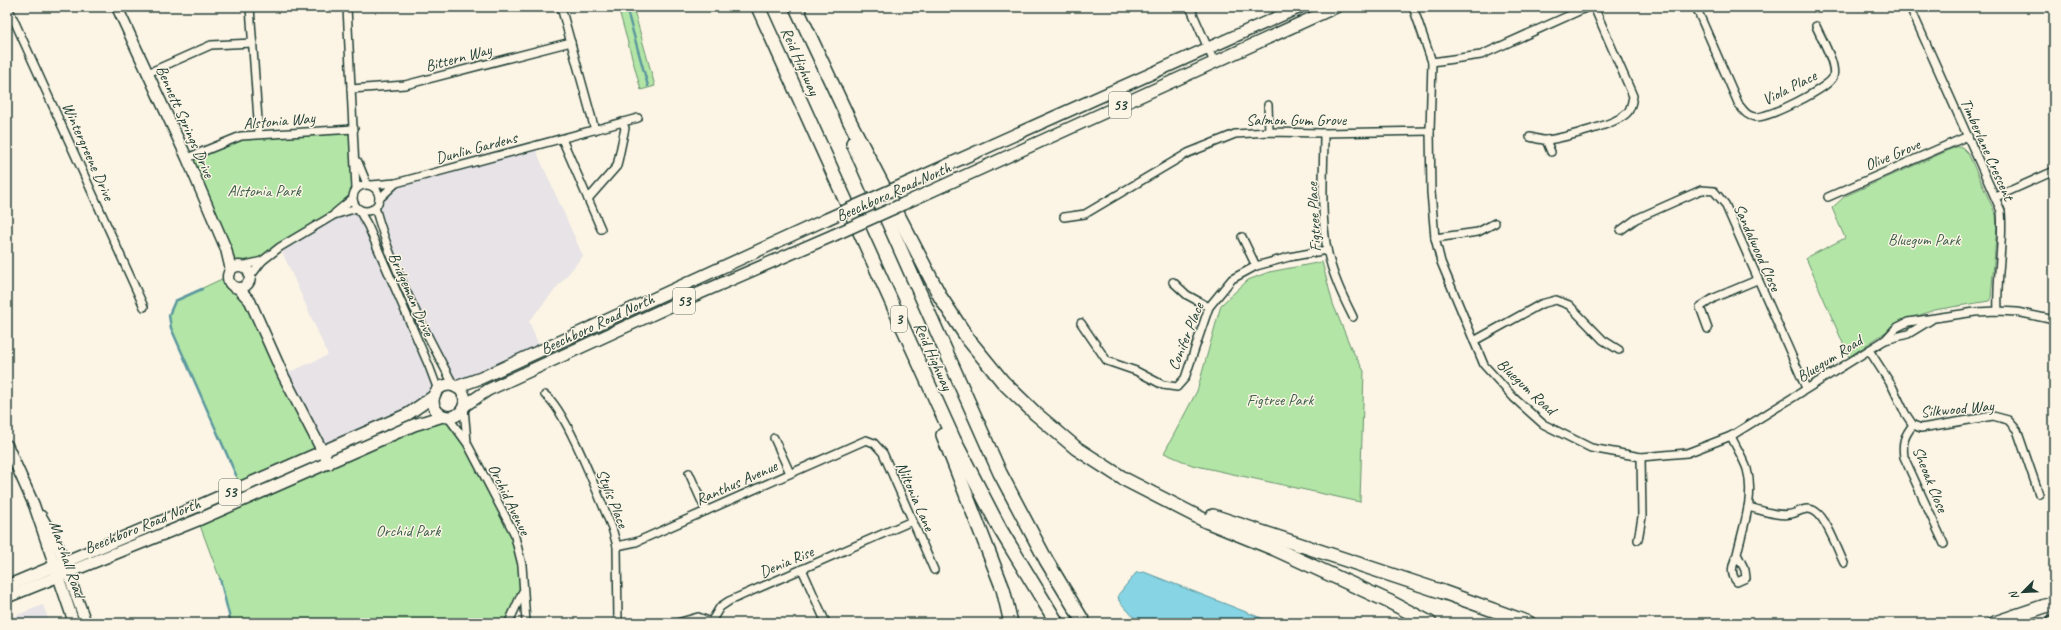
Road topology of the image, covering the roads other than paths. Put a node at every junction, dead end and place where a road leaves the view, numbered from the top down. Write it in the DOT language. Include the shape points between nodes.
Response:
graph roads {
  1 [pos="8,7"];
  2 [pos="117,7"];
  3 [pos="250,7"];
  4 [pos="347,7"];
  5 [pos="561,7"];
  6 [pos="758,7"];
  7 [pos="796,7"];
  8 [pos="1190,7"];
  9 [pos="1300,7"];
  10 [pos="1336,7"];
  11 [pos="1414,7"];
  12 [pos="1588,7"];
  13 [pos="1594,7"];
  14 [pos="1696,7"];
  15 [pos="1910,7"];
  16 [pos="1816,26"];
  17 [pos="571,42"];
  18 [pos="253,43"];
  19 [pos="1208,49"];
  20 [pos="1214,62"];
  21 [pos="1432,62"];
  22 [pos="148,73"];
  23 [pos="351,89"];
  24 [pos="1268,105"];
  25 [pos="638,118"];
  26 [pos="622,122"];
  27 [pos="354,129"];
  28 [pos="595,130"];
  29 [pos="1430,131"];
  30 [pos="1269,132"];
  31 [pos="1324,133"];
  32 [pos="258,134"];
  33 [pos="1968,136"];
  34 [pos="1530,137"];
  35 [pos="562,139"];
  36 [pos="1546,140"];
  37 [pos="1550,152"];
  38 [pos="187,158"];
  39 [pos="356,158"];
  40 [pos="2054,171"];
  41 [pos="396,183"];
  42 [pos="369,185"];
  43 [pos="356,188"];
  44 [pos="1996,197"];
  45 [pos="1828,198"];
  46 [pos="352,199"];
  47 [pos="379,199"];
  48 [pos="588,199"];
  49 [pos="375,208"];
  50 [pos="358,209"];
  51 [pos="334,214"];
  52 [pos="1064,217"];
  53 [pos="1495,223"];
  54 [pos="601,229"];
  55 [pos="1621,230"];
  56 [pos="1242,237"];
  57 [pos="1436,238"];
  58 [pos="1327,250"];
  59 [pos="262,261"];
  60 [pos="1256,266"];
  61 [pos="237,268"];
  62 [pos="249,280"];
  63 [pos="1757,280"];
  64 [pos="1173,282"];
  65 [pos="886,288"];
  66 [pos="239,289"];
  67 [pos="250,301"];
  68 [pos="144,307"];
  69 [pos="1209,307"];
  70 [pos="1998,311"];
  71 [pos="1353,317"];
  72 [pos="1933,319"];
  73 [pos="2054,320"];
  74 [pos="1081,324"];
  75 [pos="1708,329"];
  76 [pos="1885,340"];
  77 [pos="1474,341"];
  78 [pos="429,342"];
  79 [pos="1619,350"];
  80 [pos="1869,350"];
  81 [pos="427,362"];
  82 [pos="455,386"];
  83 [pos="1806,388"];
  84 [pos="436,393"];
  85 [pos="545,395"];
  86 [pos="464,407"];
  87 [pos="446,416"];
  88 [pos="1913,425"];
  89 [pos="1731,436"];
  90 [pos="774,438"];
  91 [pos="866,440"];
  92 [pos="467,443"];
  93 [pos="7,445"];
  94 [pos="321,451"];
  95 [pos="1641,457"];
  96 [pos="329,464"];
  97 [pos="689,473"];
  98 [pos="790,473"];
  99 [pos="2039,494"];
  100 [pos="1164,499"];
  101 [pos="1748,507"];
  102 [pos="706,511"];
  103 [pos="912,522"];
  104 [pos="1638,540"];
  105 [pos="1944,544"];
  106 [pos="617,546"];
  107 [pos="1737,554"];
  108 [pos="1844,563"];
  109 [pos="61,568"];
  110 [pos="802,569"];
  111 [pos="934,570"];
  112 [pos="7,586"];
  113 [pos="522,593"];
  114 [pos="7,597"];
  115 [pos="2054,603"];
  116 [pos="509,622"];
  117 [pos="527,622"];
  118 [pos="712,622"];
  119 [pos="74,623"];
  120 [pos="86,623"];
  121 [pos="618,623"];
  122 [pos="677,623"];
  123 [pos="826,623"];
  124 [pos="1010,623"];
  125 [pos="1057,623"];
  126 [pos="1084,623"];
  127 [pos="1430,623"];
  128 [pos="1529,623"];
  129 [pos="1995,623"];
  1 -- 68 [label="street, Wintergreene Drive"];
  2 -- 22 [label="street, Bennett Springs Drive"];
  3 -- 18 [label="street"];
  4 -- 23 [label="street"];
  5 -- 17 [label="street"];
  6 -- 65 [label="highway, Reid Highway / 3"];
  7 -- 100 [label="highway" via="850,122 941,298 968,339 1003,382 1076,448 1124,479"];
  7 -- 126 [label="highway, Reid Highway / 3" via="875,196 1000,473 1046,560"];
  8 -- 19 [label="street"];
  9 -- 19 [label="main road, Beechboro Road North / 53"];
  10 -- 20 [label="main road, Beechboro Road North / 53"];
  11 -- 21 [label="street, Bluegum Road"];
  12 -- 21 [label="street" via="1481,56"];
  13 -- 36 [label="street" via="1633,96 1631,106 1628,113 1615,121"];
  14 -- 16 [label="street, Viola Place" via="1739,105 1747,114 1756,118 1770,114 1821,88 1833,77 1834,66"];
  15 -- 33 [label="street, Timberlane Crescent"];
  17 -- 23 [label="street, Bittern Way" via="405,85"];
  17 -- 28 [label="street"];
  18 -- 22 [label="street" via="211,45"];
  18 -- 32 [label="street"];
  19 -- 20 [label="street"];
  19 -- 82 [label="main road, Beechboro Road North / 53, bridge" via="827,219 488,375"];
  20 -- 86 [label="main road, Beechboro Road North / 53, bridge" via="904,204 677,303 488,390"];
  21 -- 29 [label="street, Bluegum Road"];
  22 -- 38 [label="street, Bennett Springs Drive"];
  23 -- 27 [label="street"];
  24 -- 30 [label="street"];
  25 -- 26 [label="street, Dunlin Gardens"];
  26 -- 28 [label="street, Dunlin Gardens"];
  26 -- 48 [label="street" via="625,128 617,166"];
  27 -- 32 [label="street, Alstonia Way"];
  27 -- 39 [label="street"];
  28 -- 35 [label="street, Dunlin Gardens"];
  29 -- 31 [label="street, Salmon Gum Grove"];
  29 -- 57 [label="street, Bluegum Road" via="1431,192"];
  30 -- 31 [label="street, Salmon Gum Grove"];
  30 -- 52 [label="street, Salmon Gum Grove" via="1235,134 1214,141 1188,153 1085,214"];
  31 -- 58 [label="street, Figtree Place" via="1324,233"];
  32 -- 38 [label="street, Alstonia Way" via="241,136"];
  33 -- 44 [label="street, Timberlane Crescent"];
  33 -- 45 [label="street, Olive Grove"];
  34 -- 36 [label="street"];
  35 -- 41 [label="street, Dunlin Gardens"];
  35 -- 48 [label="street"];
  36 -- 37 [label="street"];
  38 -- 61 [label="street, Bennett Springs Drive" via="226,249"];
  39 -- 42 [label="street"];
  39 -- 43 [label="street"];
  40 -- 44 [label="street"];
  41 -- 42 [label="street, Dunlin Gardens"];
  41 -- 47 [label="street, Dunlin Gardens"];
  42 -- 43 [label="street"];
  42 -- 47 [label="street" via="377,190"];
  43 -- 46 [label="street"];
  44 -- 70 [label="street, Timberlane Crescent" via="2003,229"];
  46 -- 50 [label="street"];
  46 -- 51 [label="street"];
  47 -- 49 [label="street"];
  48 -- 54 [label="street"];
  49 -- 50 [label="street" via="368,211"];
  49 -- 78 [label="street, Bridgeman Drive" via="382,234"];
  50 -- 51 [label="street"];
  50 -- 81 [label="street, Bridgeman Drive" via="368,226"];
  51 -- 59 [label="street"];
  53 -- 57 [label="street" via="1478,232"];
  55 -- 63 [label="street, Sandalwood Close" via="1636,219 1701,190 1714,191 1725,204"];
  56 -- 60 [label="street"];
  57 -- 77 [label="street, Bluegum Road" via="1441,262"];
  58 -- 60 [label="street, Conifer Place"];
  58 -- 71 [label="street, Figtree Place" via="1337,287"];
  59 -- 61 [label="street"];
  59 -- 62 [label="street"];
  60 -- 69 [label="street, Conifer Place" via="1232,279"];
  61 -- 62 [label="street" via="248,270"];
  61 -- 66 [label="street" via="228,280 232,286"];
  62 -- 66 [label="street"];
  62 -- 67 [label="street"];
  63 -- 75 [label="street" via="1714,298 1700,307"];
  63 -- 83 [label="street, Sandalwood Close"];
  64 -- 69 [label="street" via="1187,295"];
  65 -- 124 [label="highway" via="988,547 1003,589"];
  65 -- 125 [label="highway, Reid Highway / 3" via="976,485"];
  66 -- 67 [label="street"];
  67 -- 94 [label="street"];
  69 -- 74 [label="street, Conifer Place" via="1185,378 1177,387 1163,385 1136,370 1107,361"];
  70 -- 72 [label="street, Bluegum Road"];
  70 -- 73 [label="street, Bluegum Road" via="2017,312"];
  72 -- 76 [label="street, Bluegum Road" via="1908,334"];
  72 -- 76 [label="street, Bluegum Road" via="1908,322 1896,328"];
  76 -- 80 [label="street, Bluegum Road"];
  77 -- 79 [label="street" via="1541,304 1556,300 1568,305 1603,340"];
  77 -- 95 [label="street, Bluegum Road" via="1484,365 1514,398 1543,424 1591,448"];
  78 -- 81 [label="street"];
  78 -- 82 [label="street, Bridgeman Drive"];
  80 -- 83 [label="street, Bluegum Road"];
  80 -- 88 [label="street, Silkwood Way"];
  81 -- 84 [label="street, Bridgeman Drive"];
  82 -- 84 [label="main road, 53" via="445,386"];
  82 -- 86 [label="main road" via="463,393"];
  83 -- 89 [label="street, Bluegum Road"];
  84 -- 87 [label="main road" via="434,405"];
  84 -- 94 [label="main road, Beechboro Road North / 53" via="408,414"];
  85 -- 106 [label="street, Stylis Place" via="562,414 604,508"];
  86 -- 87 [label="main road, 53" via="457,415"];
  86 -- 92 [label="street, Orchid Avenue"];
  87 -- 92 [label="street, Orchid Avenue"];
  87 -- 96 [label="main road, Beechboro Road North / 53" via="414,425"];
  88 -- 99 [label="street, Silkwood Way" via="1921,428 1993,416 2008,420 2017,430"];
  88 -- 105 [label="street, Sheoak Close" via="1904,440 1904,457"];
  89 -- 95 [label="street, Bluegum Road" via="1687,453"];
  89 -- 101 [label="street" via="1747,469 1750,490"];
  90 -- 98 [label="street"];
  91 -- 98 [label="street, Ranthus Avenue"];
  91 -- 103 [label="street, Niltonia Lane" via="874,443 883,454"];
  92 -- 113 [label="street, Orchid Avenue" via="514,533 522,565"];
  93 -- 109 [label="street, Marshall Road" via="34,506 47,525"];
  94 -- 96 [label="street"];
  94 -- 109 [label="main road, Beechboro Road North / 53"];
  95 -- 104 [label="street" via="1642,517"];
  96 -- 109 [label="main road, Beechboro Road North / 53" via="198,520"];
  97 -- 102 [label="street"];
  98 -- 102 [label="street, Ranthus Avenue"];
  100 -- 127 [label="highway" via="1206,521 1275,549"];
  100 -- 128 [label="highway"];
  101 -- 107 [label="street"];
  101 -- 108 [label="street" via="1780,514 1790,514 1804,508 1816,512 1825,522"];
  102 -- 106 [label="street, Ranthus Avenue" via="636,542"];
  103 -- 110 [label="street, Denia Rise"];
  103 -- 111 [label="street, Niltonia Lane"];
  106 -- 121 [label="street, Stylis Place"];
  109 -- 112 [label="main road, Beechboro Road North / 53"];
  109 -- 114 [label="main road, Beechboro Road North / 53"];
  109 -- 119 [label="street, Marshall Road"];
  109 -- 120 [label="street, Marshall Road"];
  110 -- 118 [label="street, Denia Rise" via="729,601 720,607"];
  110 -- 123 [label="street"];
  113 -- 116 [label="street, Orchid Avenue"];
  113 -- 117 [label="street, Orchid Avenue"];
  115 -- 129 [label="highway"];
  116 -- 117 [label="street" via="520,618"];
  118 -- 122 [label="street, Denia Rise" via="698,617"];
}
